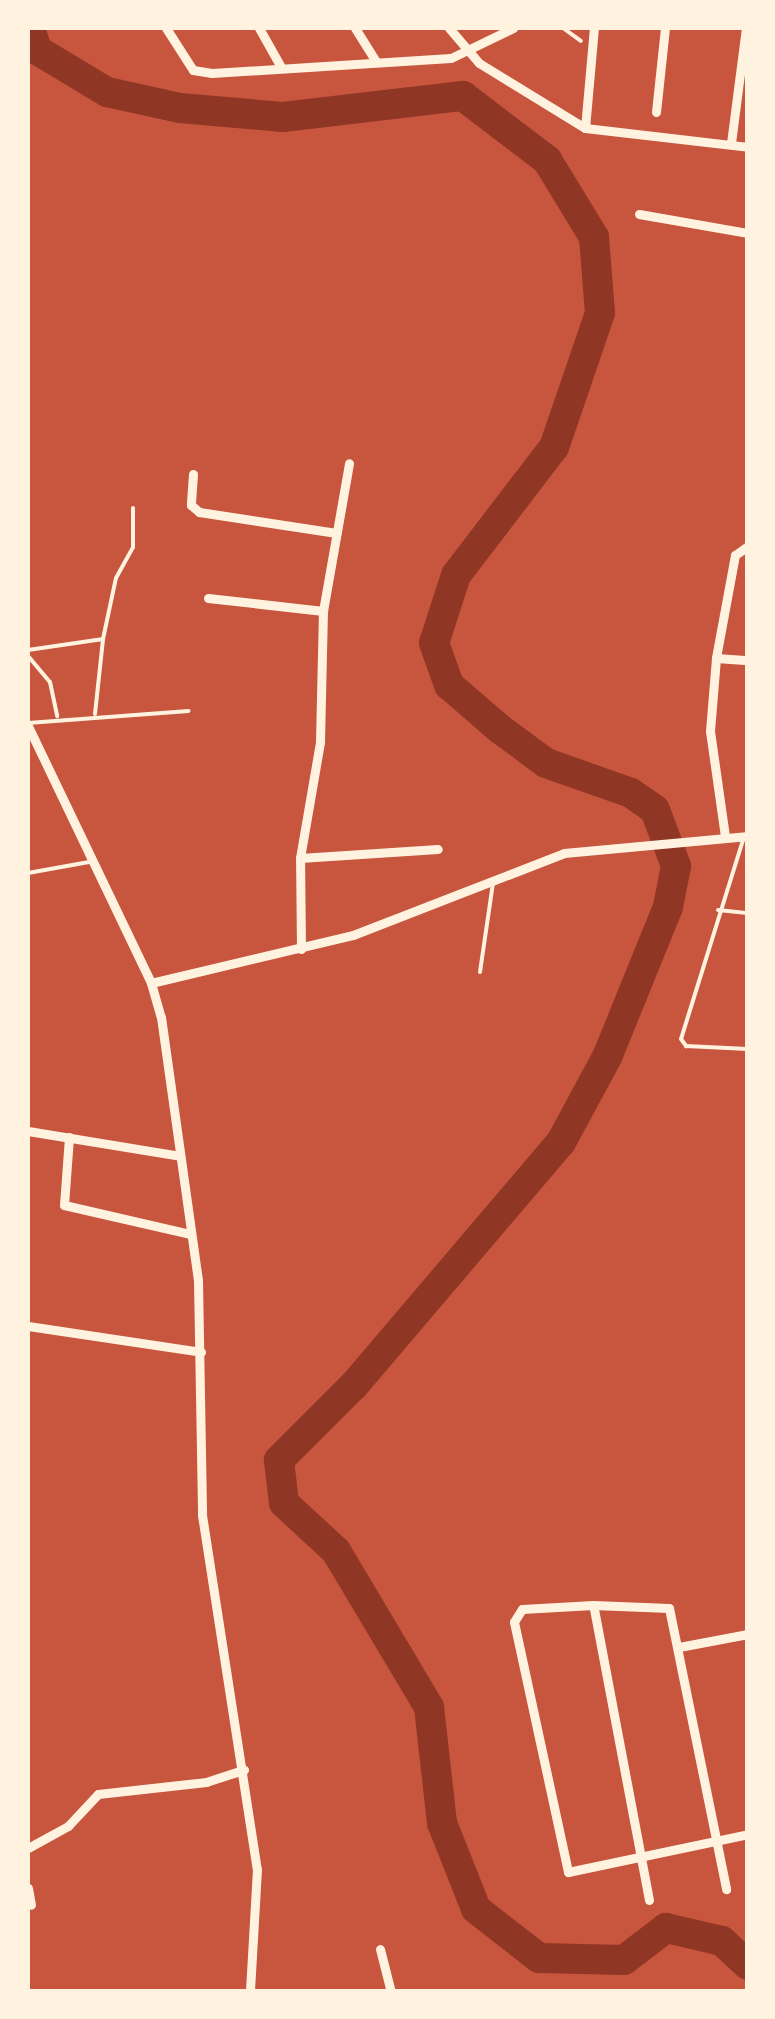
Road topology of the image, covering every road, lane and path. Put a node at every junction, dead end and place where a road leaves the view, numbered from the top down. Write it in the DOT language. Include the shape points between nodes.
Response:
graph roads {
  1 [pos="166,28"];
  2 [pos="259,28"];
  3 [pos="355,28"];
  4 [pos="449,28"];
  5 [pos="512,28"];
  6 [pos="563,28"];
  7 [pos="594,28"];
  8 [pos="666,28"];
  9 [pos="746,28"];
  10 [pos="582,41"];
  11 [pos="468,53"];
  12 [pos="376,62"];
  13 [pos="281,66"];
  14 [pos="744,72"];
  15 [pos="656,112"];
  16 [pos="584,128"];
  17 [pos="730,143"];
  18 [pos="748,147"];
  19 [pos="638,214"];
  20 [pos="748,233"];
  21 [pos="350,464"];
  22 [pos="193,474"];
  23 [pos="132,508"];
  24 [pos="336,533"];
  25 [pos="748,546"];
  26 [pos="208,598"];
  27 [pos="323,611"];
  28 [pos="103,639"];
  29 [pos="28,653"];
  30 [pos="716,658"];
  31 [pos="748,660"];
  32 [pos="189,711"];
  33 [pos="95,714"];
  34 [pos="57,719"];
  35 [pos="28,724"];
  36 [pos="720,836"];
  37 [pos="746,836"];
  38 [pos="438,849"];
  39 [pos="300,858"];
  40 [pos="89,862"];
  41 [pos="28,873"];
  42 [pos="494,879"];
  43 [pos="718,910"];
  44 [pos="748,913"];
  45 [pos="301,949"];
  46 [pos="480,972"];
  47 [pos="151,982"];
  48 [pos="748,1049"];
  49 [pos="28,1131"];
  50 [pos="69,1137"];
  51 [pos="180,1156"];
  52 [pos="191,1234"];
  53 [pos="28,1326"];
  54 [pos="201,1352"];
  55 [pos="593,1605"];
  56 [pos="748,1634"];
  57 [pos="679,1647"];
  58 [pos="244,1770"];
  59 [pos="748,1834"];
  60 [pos="717,1841"];
  61 [pos="28,1848"];
  62 [pos="642,1856"];
  63 [pos="28,1888"];
  64 [pos="726,1889"];
  65 [pos="649,1900"];
  66 [pos="31,1905"];
  67 [pos="380,1949"];
  68 [pos="250,1992"];
  69 [pos="391,1992"];
  1 -- 13 [label="street" via="200,72"];
  2 -- 13 [label="street"];
  3 -- 12 [label="street"];
  4 -- 11 [label="street"];
  5 -- 11 [label="street"];
  6 -- 10 [label="lane"];
  7 -- 16 [label="street"];
  8 -- 15 [label="street"];
  9 -- 14 [label="street"];
  11 -- 12 [label="street"];
  11 -- 16 [label="street"];
  12 -- 13 [label="street"];
  14 -- 17 [label="street"];
  16 -- 17 [label="street"];
  17 -- 18 [label="street"];
  19 -- 20 [label="street"];
  21 -- 24 [label="street"];
  22 -- 24 [label="street" via="191,505 199,512"];
  23 -- 28 [label="lane" via="133,546 116,578"];
  24 -- 27 [label="street"];
  25 -- 30 [label="street" via="736,555"];
  26 -- 27 [label="street"];
  27 -- 39 [label="street" via="320,742"];
  28 -- 29 [label="lane"];
  28 -- 33 [label="lane"];
  29 -- 34 [label="lane" via="50,682"];
  30 -- 31 [label="street"];
  30 -- 36 [label="street" via="710,731"];
  32 -- 33 [label="lane"];
  33 -- 34 [label="lane"];
  34 -- 35 [label="lane"];
  35 -- 40 [label="street"];
  36 -- 37 [label="street"];
  36 -- 42 [label="street" via="564,853"];
  37 -- 43 [label="lane"];
  38 -- 39 [label="street"];
  39 -- 45 [label="street"];
  40 -- 41 [label="lane"];
  40 -- 47 [label="street"];
  42 -- 45 [label="street"];
  42 -- 46 [label="lane"];
  43 -- 44 [label="lane"];
  43 -- 48 [label="lane" via="680,1039 686,1046"];
  45 -- 47 [label="street"];
  47 -- 51 [label="street"];
  49 -- 50 [label="street"];
  50 -- 51 [label="street"];
  50 -- 52 [label="street" via="64,1205"];
  51 -- 52 [label="street"];
  52 -- 54 [label="street"];
  53 -- 54 [label="street"];
  54 -- 58 [label="street" via="202,1516"];
  55 -- 57 [label="street" via="666,1606"];
  55 -- 62 [label="street"];
  55 -- 62 [label="street" via="522,1609 515,1630 568,1872"];
  56 -- 57 [label="street"];
  57 -- 60 [label="street"];
  58 -- 61 [label="street" via="206,1782 98,1794 68,1826"];
  58 -- 68 [label="street" via="257,1869"];
  59 -- 60 [label="street"];
  60 -- 62 [label="street"];
  60 -- 64 [label="street"];
  62 -- 65 [label="street"];
  63 -- 66 [label="street"];
  67 -- 69 [label="street"];
}
